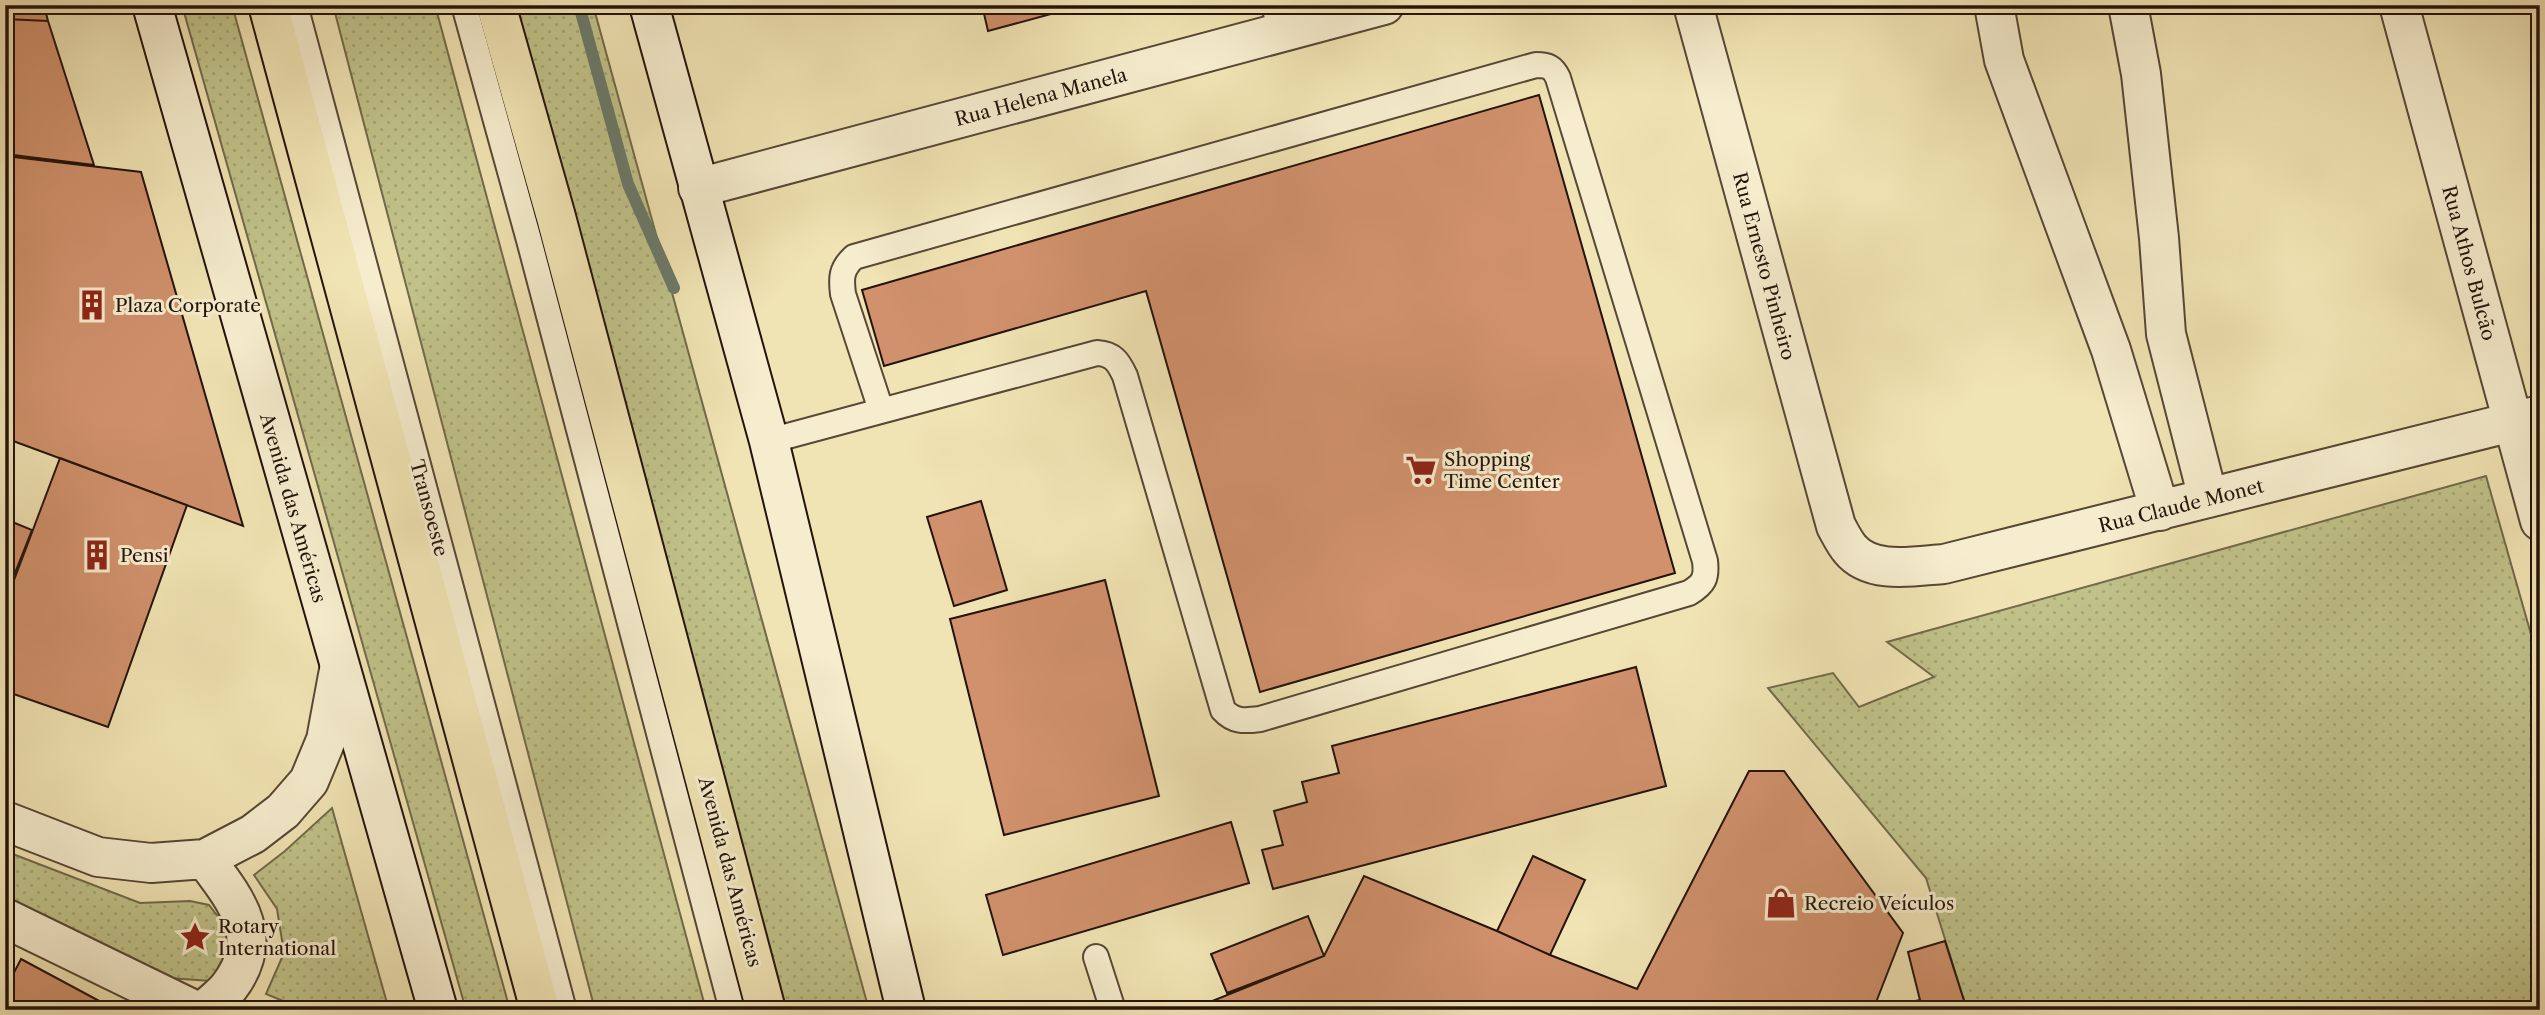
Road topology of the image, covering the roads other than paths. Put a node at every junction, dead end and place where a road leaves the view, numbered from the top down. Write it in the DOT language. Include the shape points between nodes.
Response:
graph roads {
  1 [pos="152,5"];
  2 [pos="268,5"];
  3 [pos="295,5"];
  4 [pos="464,5"];
  5 [pos="496,5"];
  6 [pos="649,5"];
  7 [pos="1384,5"];
  8 [pos="1693,5"];
  9 [pos="1994,5"];
  10 [pos="2128,5"];
  11 [pos="2399,5"];
  12 [pos="1277,19"];
  13 [pos="698,188"];
  14 [pos="2166,334"];
  15 [pos="2111,350"];
  16 [pos="881,410"];
  17 [pos="2526,419"];
  18 [pos="769,441"];
  19 [pos="2208,498"];
  20 [pos="2160,511"];
  21 [pos="2540,521"];
  22 [pos="1836,526"];
  23 [pos="339,670"];
  24 [pos="5,821"];
  25 [pos="205,859"];
  26 [pos="5,918"];
  27 [pos="1096,957"];
  28 [pos="194,1010"];
  29 [pos="205,1010"];
  30 [pos="438,1010"];
  31 [pos="540,1010"];
  32 [pos="564,1010"];
  33 [pos="732,1010"];
  34 [pos="766,1010"];
  35 [pos="906,1010"];
  36 [pos="1113,1010"];
  1 -- 23 [label="street, Avenida das Américas"];
  2 -- 31 [label="highway"];
  3 -- 32 [label="lane, Transoeste"];
  4 -- 33 [label="lane"];
  5 -- 34 [label="highway, Avenida das Américas"];
  6 -- 13 [label="street"];
  7 -- 12 [label="street, Rua Helena Manela"];
  8 -- 22 [label="street, Rua Ernesto Pinheiro"];
  9 -- 15 [label="street" via="2004,60"];
  10 -- 14 [label="street" via="2141,74"];
  11 -- 17 [label="street, Rua Athos Bulcão"];
  12 -- 13 [label="street, Rua Helena Manela"];
  13 -- 18 [label="street"];
  14 -- 15 [label="street"];
  14 -- 19 [label="street"];
  15 -- 20 [label="street"];
  16 -- 16 [label="lane" via="1097,353 1110,354 1125,376 1223,710 1244,721 1689,593 1702,586 1707,575 1558,78 1547,65 854,257 841,279 843,294"];
  16 -- 18 [label="lane"];
  17 -- 19 [label="street, Rua Claude Monet"];
  17 -- 21 [label="street, Rua Athos Bulcão"];
  18 -- 35 [label="street"];
  19 -- 20 [label="street, Rua Claude Monet"];
  20 -- 22 [label="street, Rua Claude Monet" via="1944,564 1902,567 1875,565 1851,551"];
  23 -- 25 [label="street" via="326,740 309,781 283,811 253,834"];
  23 -- 30 [label="street, Avenida das Américas"];
  24 -- 25 [label="street" via="98,857 151,863"];
  25 -- 29 [label="street" via="236,899 248,931 244,960 229,987"];
  26 -- 28 [label="street"];
  27 -- 36 [label="lane"];
}
